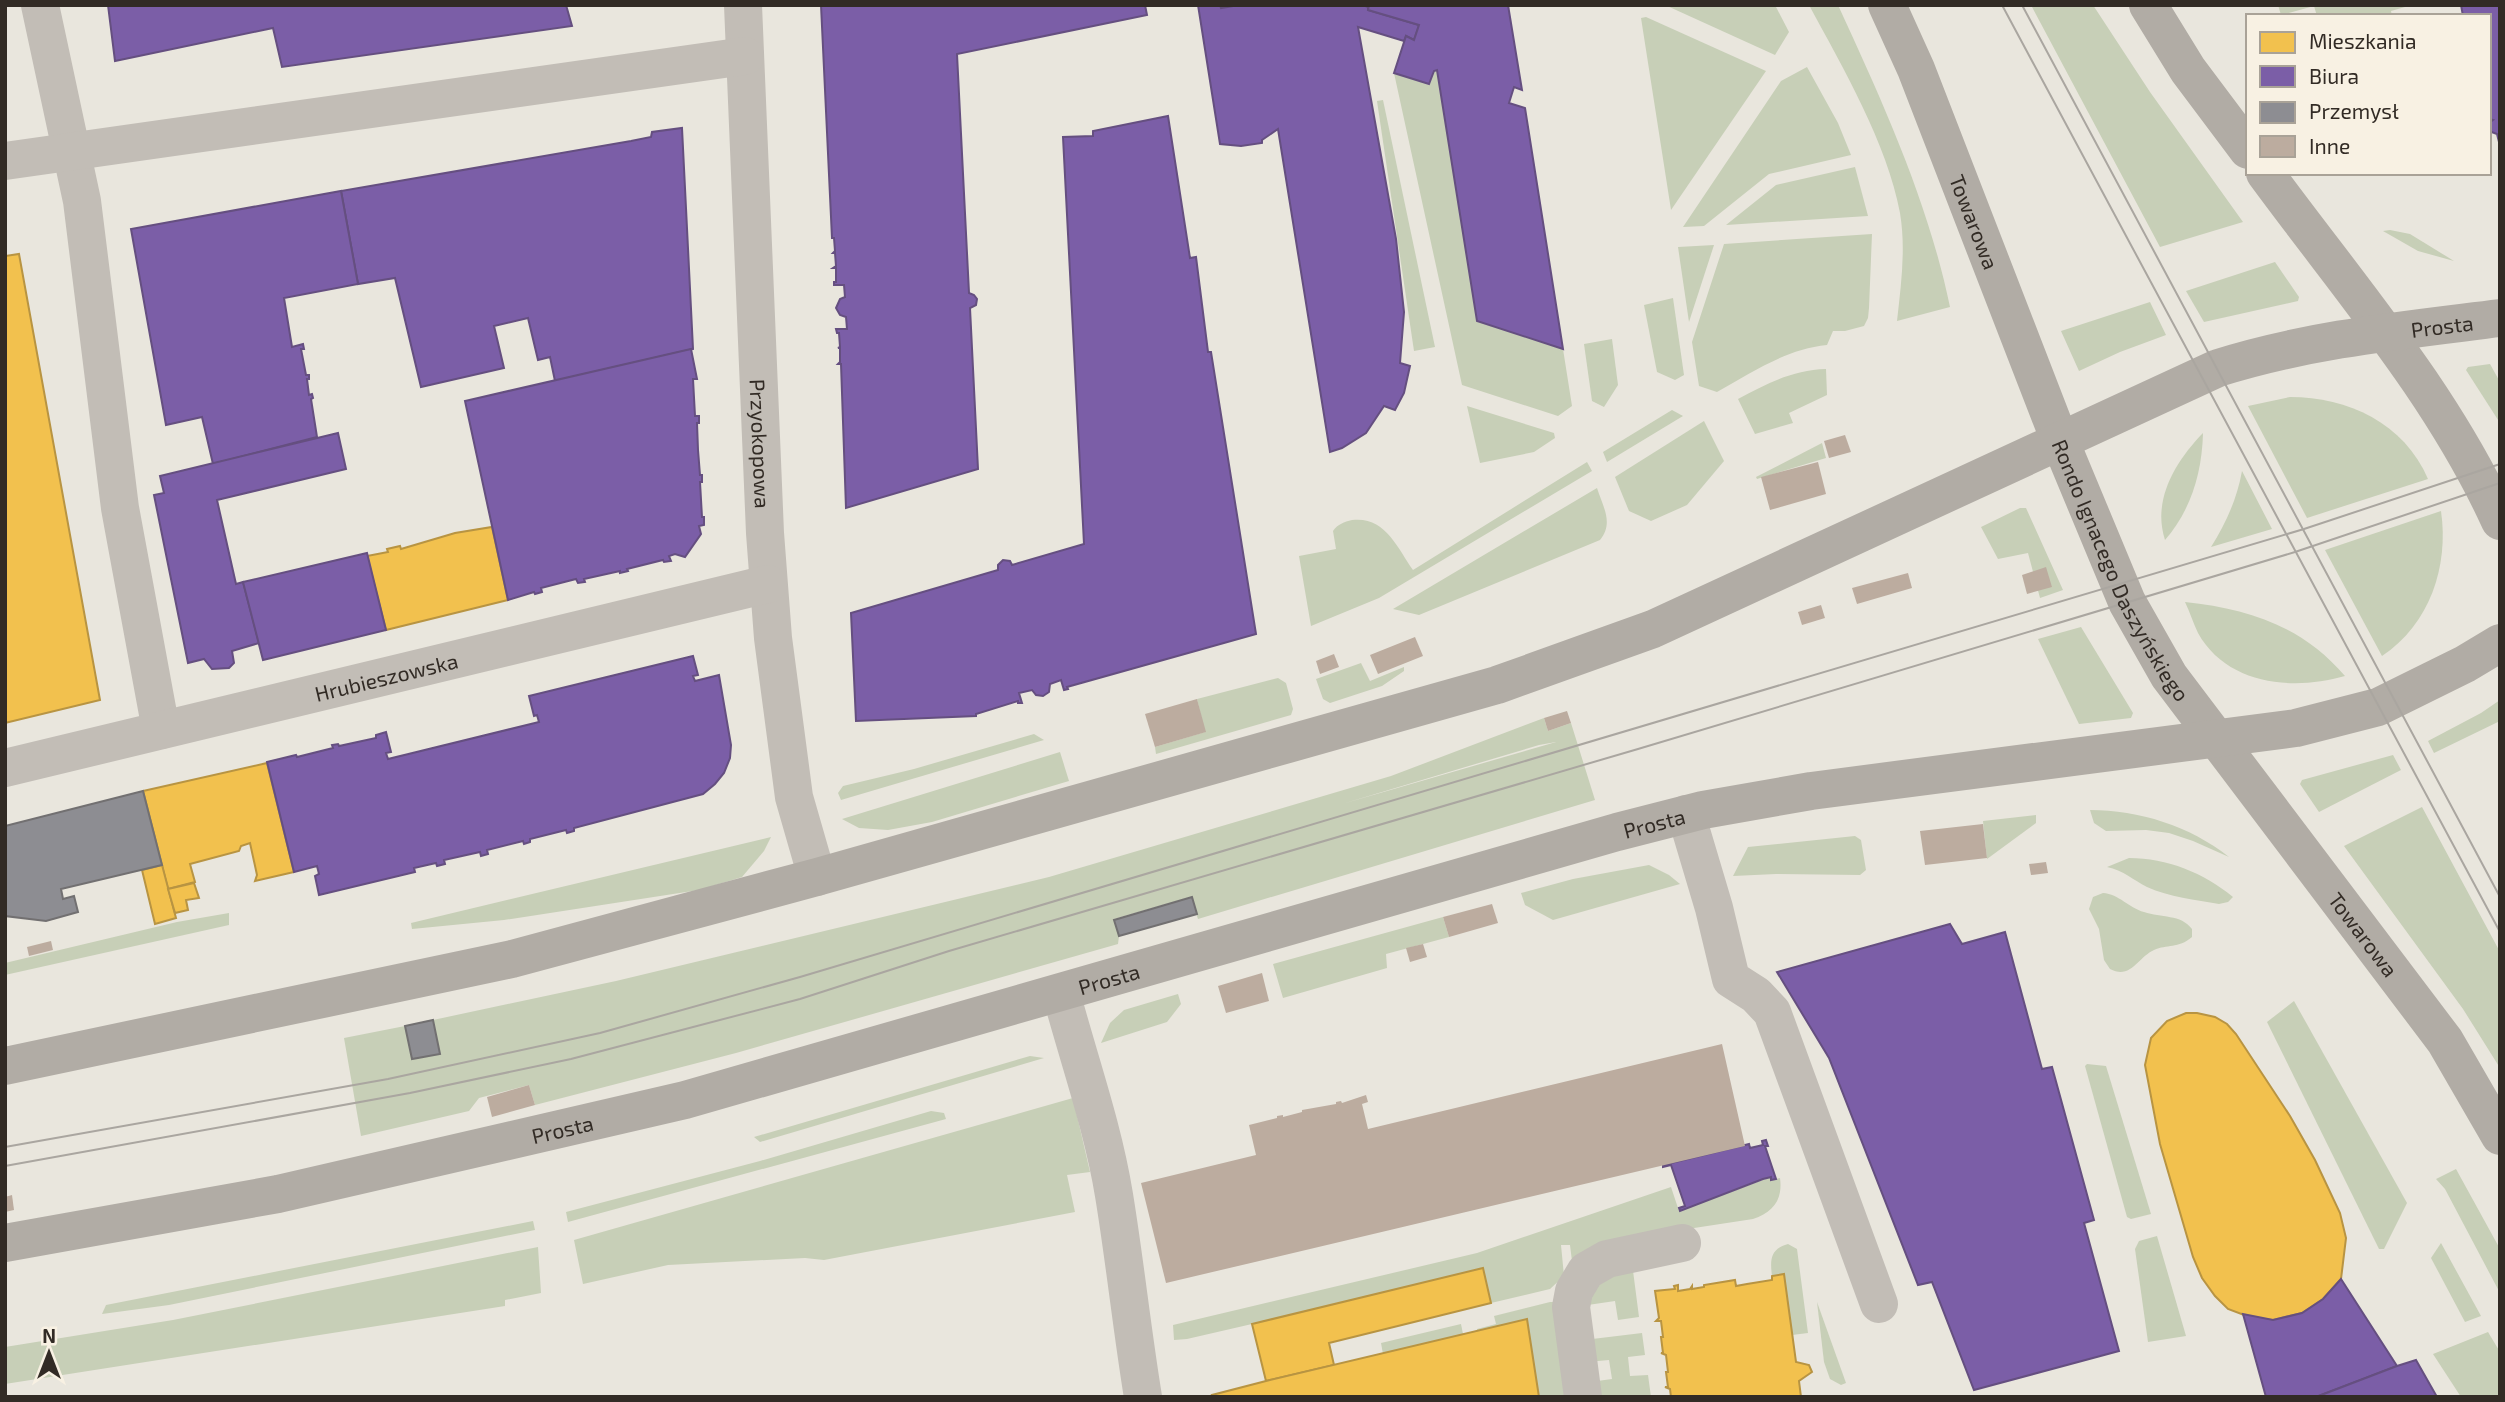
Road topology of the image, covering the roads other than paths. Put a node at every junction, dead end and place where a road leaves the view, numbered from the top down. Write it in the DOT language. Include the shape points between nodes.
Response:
graph roads {
  1 [pos="40,5"];
  2 [pos="743,5"];
  3 [pos="1887,5"];
  4 [pos="2148,5"];
  5 [pos="745,56"];
  6 [pos="2246,147"];
  7 [pos="71,152"];
  8 [pos="5,161"];
  9 [pos="2266,175"];
  10 [pos="2500,318"];
  11 [pos="2382,331"];
  12 [pos="2060,441"];
  13 [pos="2500,521"];
  14 [pos="768,584"];
  15 [pos="2500,643"];
  16 [pos="161,730"];
  17 [pos="2217,740"];
  18 [pos="5,768"];
  19 [pos="1686,814"];
  20 [pos="817,877"];
  21 [pos="1061,993"];
  22 [pos="5,1066"];
  23 [pos="2500,1136"];
  24 [pos="5,1243"];
  25 [pos="1682,1243"];
  26 [pos="1879,1304"];
  27 [pos="1143,1397"];
  28 [pos="1583,1397"];
  1 -- 7 [label="street"];
  2 -- 5 [label="street, Przyokopowa"];
  3 -- 12 [label="main road, Towarowa"];
  4 -- 6 [label="main road" via="2188,70"];
  5 -- 7 [label="street"];
  5 -- 14 [label="street, Przyokopowa"];
  7 -- 8 [label="street"];
  7 -- 16 [label="street" via="82,201 120,508"];
  9 -- 11 [label="main road"];
  10 -- 11 [label="main road, Prosta"];
  11 -- 12 [label="main road, Rondo Ignacego Daszyńskiego" via="2260,354 2218,368"];
  11 -- 13 [label="main road" via="2442,412"];
  12 -- 17 [label="main road, Rondo Ignacego Daszyńskiego" via="2127,601 2169,676"];
  12 -- 20 [label="main road" via="1653,629 1497,685"];
  14 -- 16 [label="street, Hrubieszowska"];
  14 -- 20 [label="street, Przyokopowa" via="794,797"];
  15 -- 17 [label="main road" via="2378,707 2296,728"];
  16 -- 18 [label="street, Hrubieszowska"];
  17 -- 19 [label="main road, Prosta" via="1825,789"];
  17 -- 23 [label="main road, Towarowa" via="2433,1024"];
  19 -- 21 [label="main road, Prosta"];
  19 -- 26 [label="street" via="1731,979 1772,1012"];
  20 -- 22 [label="main road" via="512,959"];
  21 -- 24 [label="main road, Prosta" via="685,1100 530,1138 278,1194"];
  21 -- 27 [label="street" via="1114,1194"];
  25 -- 28 [label="street" via="1607,1259 1586,1271 1571,1307"];
}
